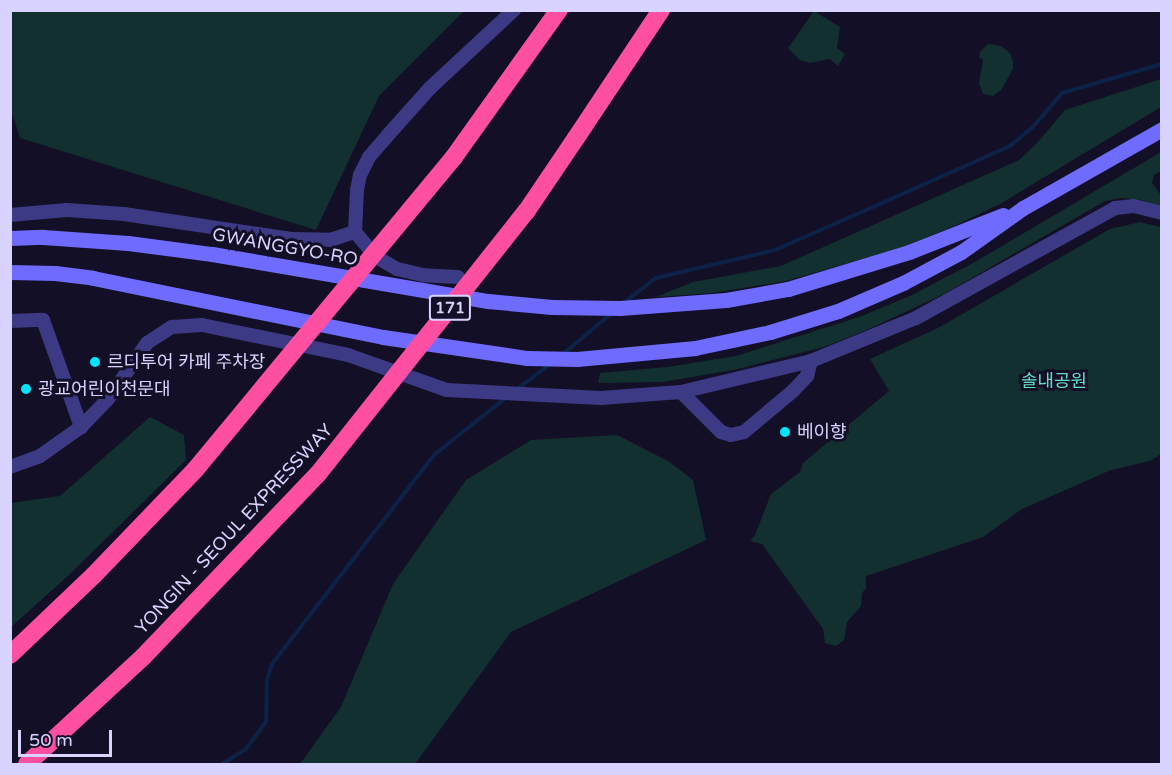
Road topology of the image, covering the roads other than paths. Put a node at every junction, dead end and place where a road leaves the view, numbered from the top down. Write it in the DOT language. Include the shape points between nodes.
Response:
graph roads {
  1 [pos="514,10"];
  2 [pos="558,10"];
  3 [pos="661,10"];
  4 [pos="1161,129"];
  5 [pos="1023,208"];
  6 [pos="1161,213"];
  7 [pos="10,215"];
  8 [pos="355,232"];
  9 [pos="10,238"];
  10 [pos="10,272"];
  11 [pos="458,277"];
  12 [pos="10,321"];
  13 [pos="811,361"];
  14 [pos="681,392"];
  15 [pos="81,427"];
  16 [pos="10,467"];
  17 [pos="10,655"];
  18 [pos="27,765"];
  1 -- 8 [label="street" via="430,88 369,157 357,190"];
  2 -- 17 [label="highway, bridge" via="454,157 195,470"];
  3 -- 18 [label="highway, YONGIN - SEOUL EXPRESSWAY / 171, bridge" via="526,212 318,474 143,657"];
  4 -- 5 [label="main road"];
  5 -- 9 [label="main road, GWANGGYO-RO" via="909,252 788,289 654,307 552,308 424,291 202,252 72,238"];
  5 -- 10 [label="main road" via="961,252 838,311 770,332 695,348 577,359 527,358 383,337 93,278"];
  6 -- 13 [label="street" via="1134,206 1115,208 921,316"];
  7 -- 8 [label="street" via="66,210 124,214 291,239 330,240"];
  8 -- 11 [label="street" via="376,257 397,269"];
  12 -- 15 [label="street" via="43,320"];
  13 -- 14 [label="street"];
  13 -- 14 [label="street" via="807,376 793,391 744,432 721,432"];
  14 -- 15 [label="street" via="601,398 478,394 424,384 348,355 188,324 172,327 147,343 108,399"];
  15 -- 16 [label="street" via="40,456"];
}
